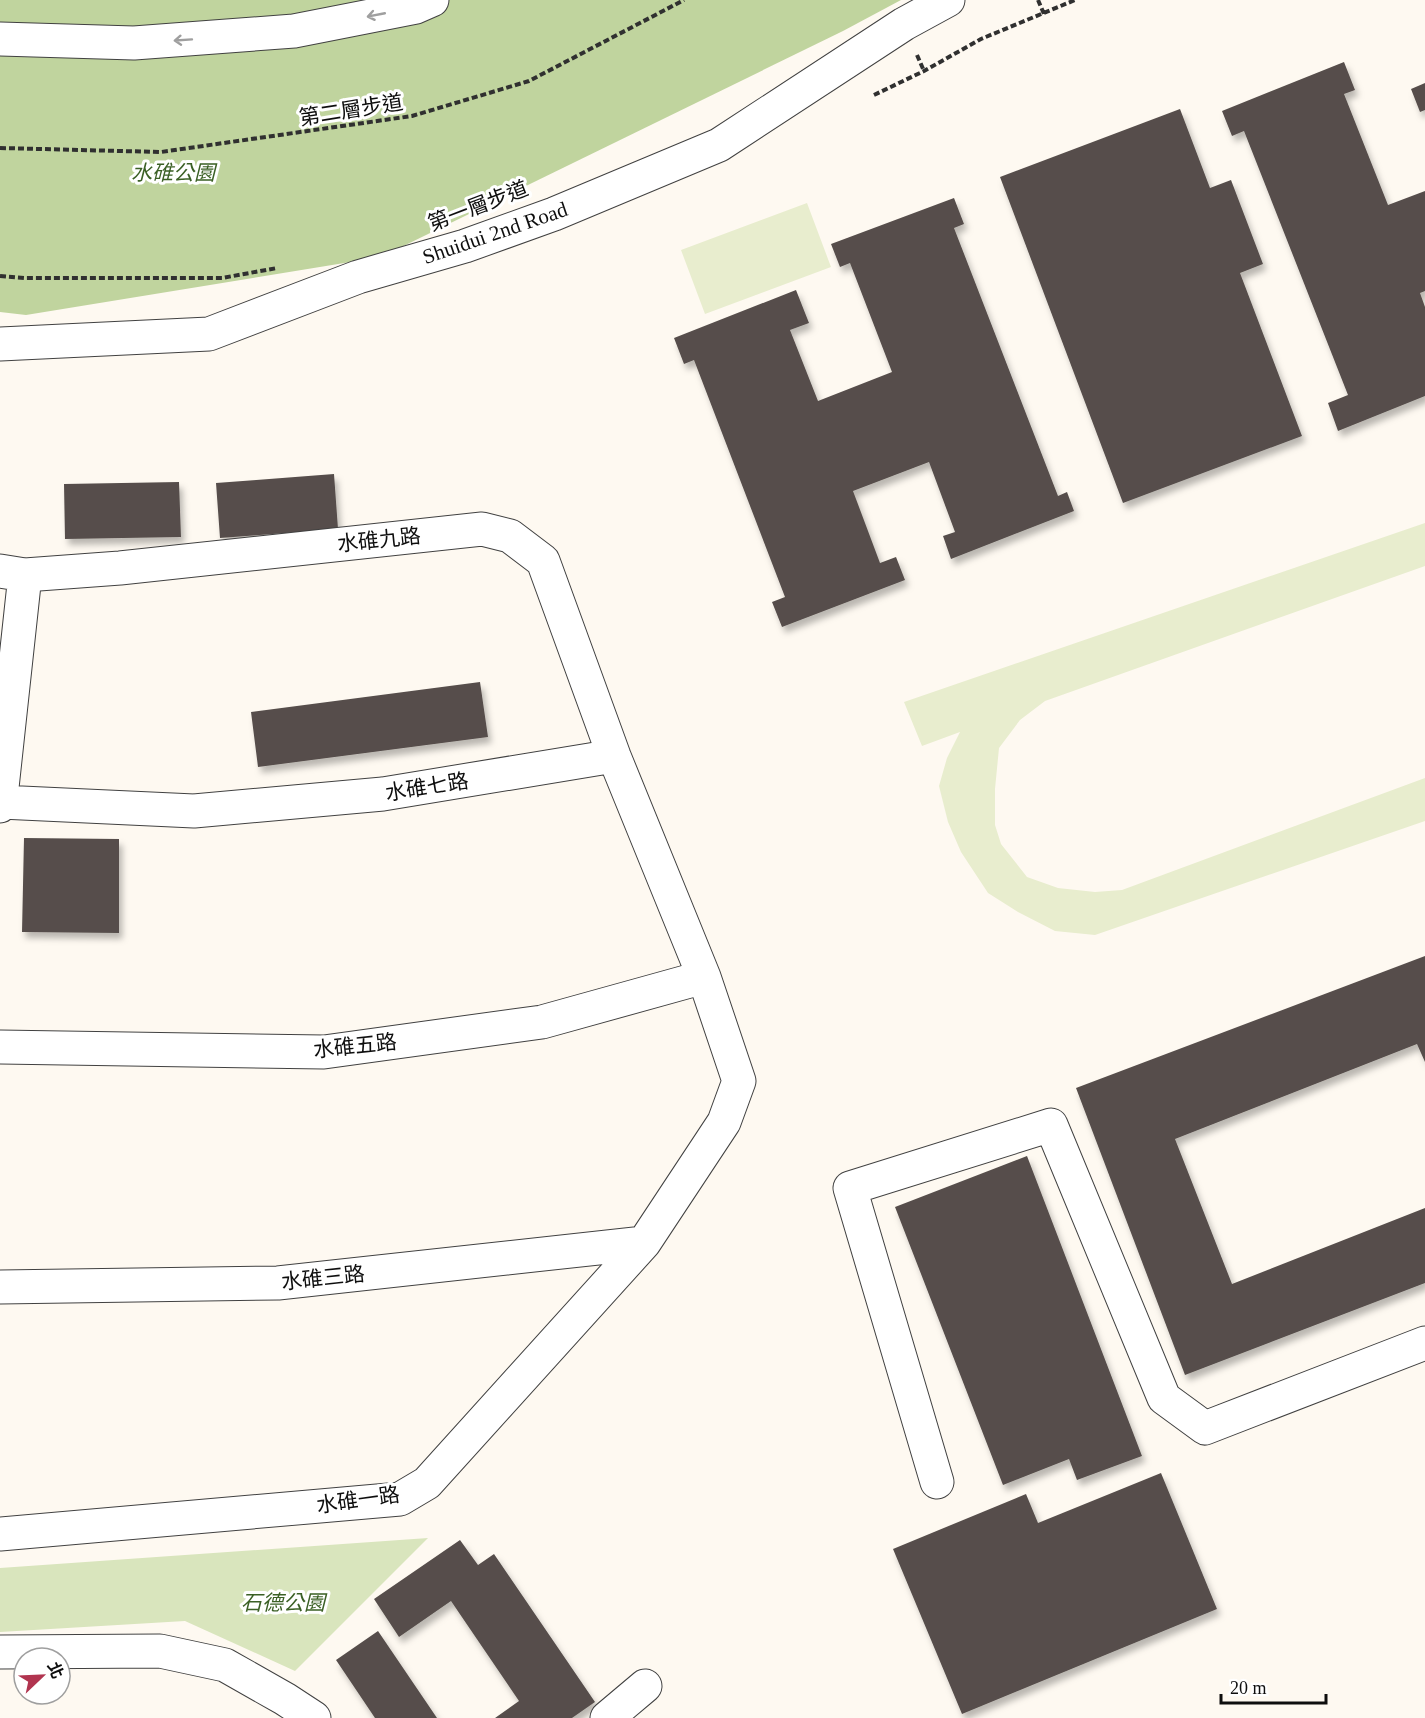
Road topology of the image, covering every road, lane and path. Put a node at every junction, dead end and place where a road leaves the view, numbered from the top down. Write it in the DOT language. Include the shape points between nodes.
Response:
graph roads {
  1 [pos="432,0"];
  2 [pos="684,0"];
  3 [pos="948,0"];
  4 [pos="1038,0"];
  5 [pos="1075,0"];
  6 [pos="1044,14"];
  7 [pos="0,39"];
  8 [pos="874,95"];
  9 [pos="0,148"];
  10 [pos="279,268"];
  11 [pos="0,276"];
  12 [pos="0,344"];
  13 [pos="12,573"];
  14 [pos="614,756"];
  15 [pos="0,803"];
  16 [pos="704,977"];
  17 [pos="0,1047"];
  18 [pos="644,1243"];
  19 [pos="0,1287"];
  20 [pos="1425,1343"];
  21 [pos="937,1482"];
  22 [pos="0,1534"];
  23 [pos="0,1652"];
  24 [pos="645,1686"];
  25 [pos="314,1718"];
  26 [pos="607,1718"];
  1 -- 7 [label="street, one-way" via="416,7 294,31 134,43"];
  2 -- 9 [label="path, 第二層步道" via="529,81 412,116 161,152"];
  3 -- 12 [label="street, Shuidui 2nd Road" via="904,24 719,145 543,218 358,277 209,334"];
  4 -- 6 [label="path"];
  5 -- 6 [label="path"];
  6 -- 8 [label="path" via="981,39"];
  10 -- 11 [label="path" via="222,278"];
  13 -- 14 [label="street, 水碓九路" via="120,568 482,529 510,536 543,561"];
  13 -- 15 [label="street"];
  14 -- 15 [label="street, 水碓七路" via="383,794 194,811"];
  14 -- 16 [label="street"];
  16 -- 17 [label="street, 水碓五路" via="542,1022 324,1052"];
  16 -- 18 [label="street, 水碓一路" via="739,1081 724,1122"];
  18 -- 19 [label="street, 水碓三路" via="278,1283"];
  18 -- 22 [label="street, 水碓一路" via="427,1483 400,1499"];
  20 -- 21 [label="street" via="1205,1428 1164,1398 1051,1125 850,1188"];
  23 -- 25 [label="street" via="160,1651 225,1665"];
  24 -- 26 [label="street"];
}
